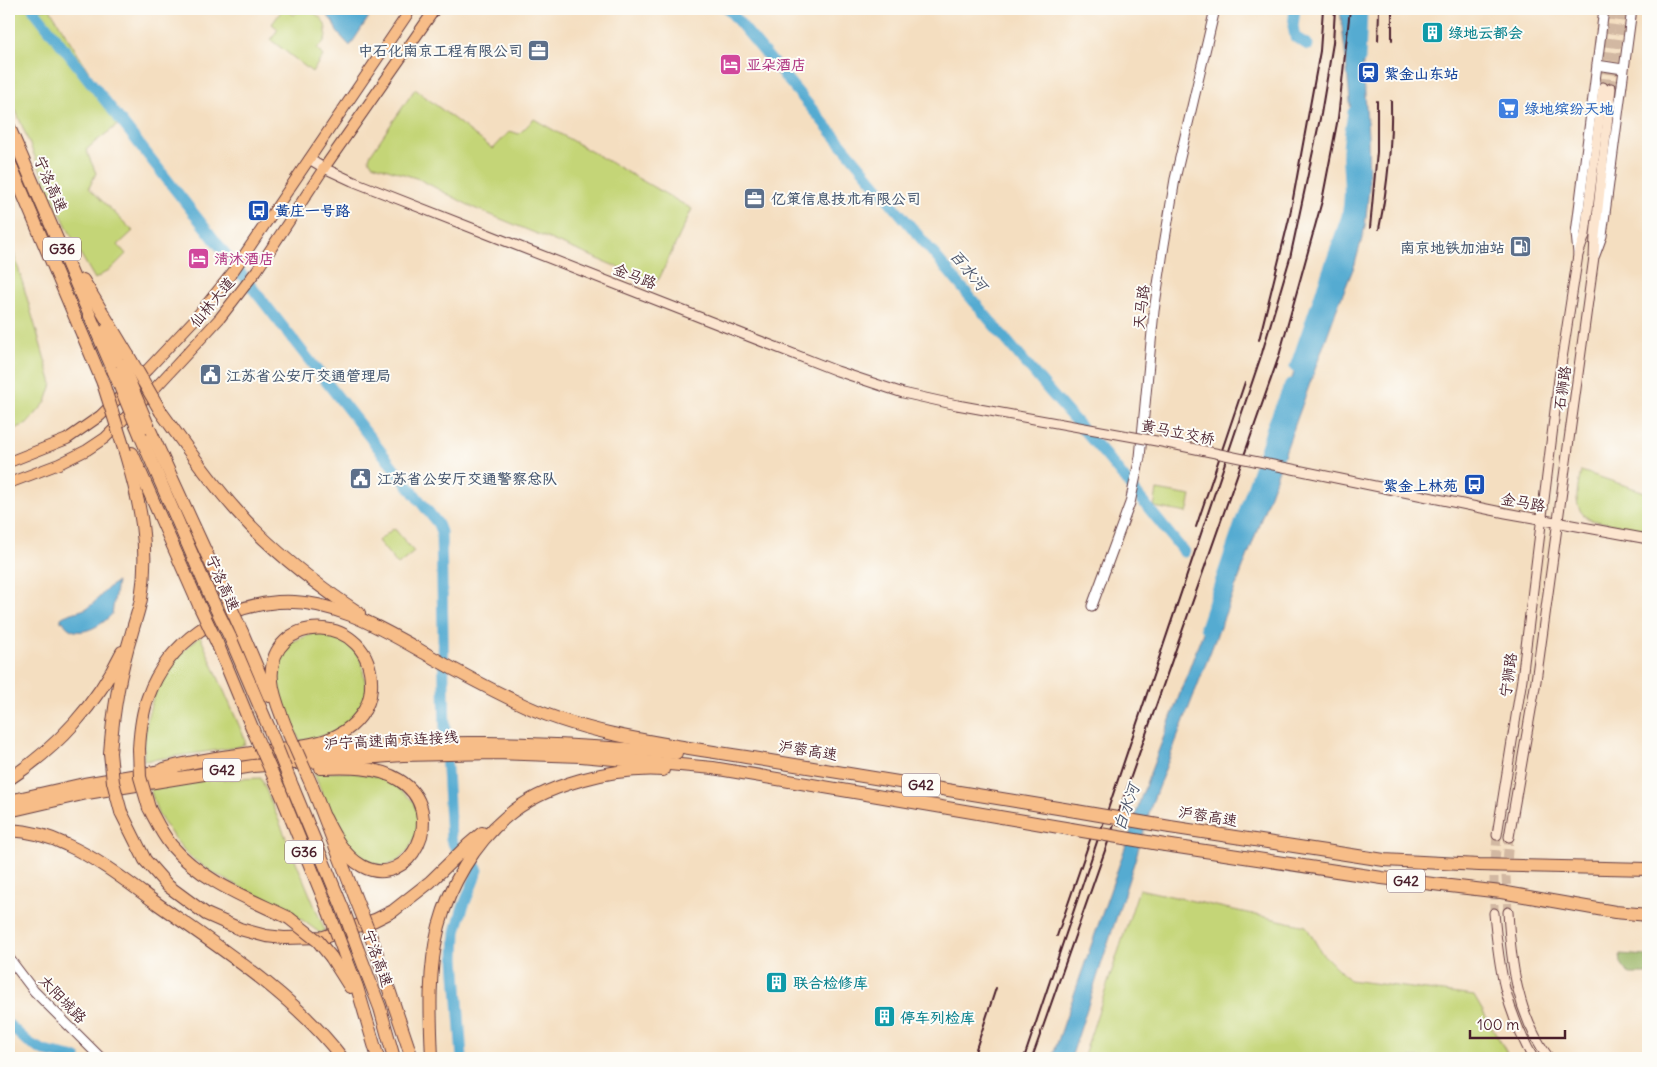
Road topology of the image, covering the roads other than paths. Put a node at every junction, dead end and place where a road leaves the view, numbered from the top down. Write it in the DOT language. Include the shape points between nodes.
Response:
graph roads {
  1 [pos="411,9"];
  2 [pos="435,9"];
  3 [pos="1215,9"];
  4 [pos="1604,9"];
  5 [pos="1632,9"];
  6 [pos="1597,65"];
  7 [pos="1623,69"];
  8 [pos="9,127"];
  9 [pos="309,159"];
  10 [pos="9,161"];
  11 [pos="324,168"];
  12 [pos="59,242"];
  13 [pos="1578,255"];
  14 [pos="1594,257"];
  15 [pos="121,364"];
  16 [pos="957,405"];
  17 [pos="145,432"];
  18 [pos="127,450"];
  19 [pos="9,462"];
  20 [pos="9,483"];
  21 [pos="1394,490"];
  22 [pos="1543,519"];
  23 [pos="1557,522"];
  24 [pos="1648,539"];
  25 [pos="1092,606"];
  26 [pos="132,632"];
  27 [pos="397,638"];
  28 [pos="285,725"];
  29 [pos="439,748"];
  30 [pos="453,748"];
  31 [pos="766,760"];
  32 [pos="152,772"];
  33 [pos="204,773"];
  34 [pos="9,779"];
  35 [pos="777,780"];
  36 [pos="9,801"];
  37 [pos="9,811"];
  38 [pos="324,818"];
  39 [pos="9,830"];
  40 [pos="1497,835"];
  41 [pos="1509,837"];
  42 [pos="460,861"];
  43 [pos="1648,869"];
  44 [pos="1508,912"];
  45 [pos="1494,913"];
  46 [pos="1648,915"];
  47 [pos="9,958"];
  48 [pos="377,1053"];
  49 [pos="100,1058"];
  50 [pos="342,1058"];
  51 [pos="394,1058"];
  52 [pos="412,1058"];
  53 [pos="432,1058"];
  54 [pos="1533,1058"];
  55 [pos="1549,1058"];
  1 -- 9 [label="main road, 仙林大道"];
  2 -- 11 [label="main road, 仙林大道"];
  3 -- 25 [label="street, 天马路" via="1165,236 1140,457 1130,503"];
  4 -- 6 [label="street, 石狮路"];
  5 -- 7 [label="street, 石狮路"];
  6 -- 7 [label="street"];
  6 -- 13 [label="street, 石狮路" via="1576,233"];
  7 -- 14 [label="street, 石狮路" via="1602,236"];
  8 -- 12 [label="highway, 宁洛高速 / G36"];
  9 -- 11 [label="main road, 金马路"];
  9 -- 19 [label="main road, 仙林大道" via="232,273 148,369 100,416 67,438"];
  10 -- 18 [label="highway, 宁洛高速 / G36, bridge" via="103,383"];
  11 -- 16 [label="main road, 金马路" via="837,371 903,393"];
  11 -- 20 [label="main road, 仙林大道" via="244,288 128,416 88,450"];
  12 -- 15 [label="highway, 宁洛高速 / G36"];
  12 -- 15 [label="highway"];
  13 -- 14 [label="main road, 石狮路" via="1607,88"];
  13 -- 22 [label="main road, 石狮路" via="1559,378"];
  14 -- 23 [label="main road, 石狮路"];
  15 -- 17 [label="highway, 宁洛高速 / G36, bridge"];
  15 -- 27 [label="highway, bridge" via="217,487 265,540 334,596"];
  16 -- 21 [label="main road, 黄马立交桥, bridge" via="1162,442"];
  17 -- 28 [label="highway, bridge"];
  17 -- 51 [label="highway, 宁洛高速 / G36, bridge" via="211,598 269,728 343,909 380,1008"];
  18 -- 26 [label="highway" via="142,515 144,554 141,599"];
  18 -- 48 [label="highway, 宁洛高速 / G36, bridge" via="200,604 280,791 357,987"];
  21 -- 22 [label="main road, 金马路"];
  22 -- 23 [label="main road, 金马路"];
  22 -- 40 [label="main road, 宁狮路"];
  23 -- 24 [label="main road, 金马路"];
  23 -- 41 [label="main road, 宁狮路" via="1536,681"];
  26 -- 34 [label="highway" via="92,702 45,753"];
  26 -- 42 [label="highway, bridge" via="112,721 110,753 113,782 121,812 145,860 168,886 206,914 266,936 324,937 393,911"];
  27 -- 31 [label="highway, G42" via="518,703 547,715 670,744"];
  27 -- 48 [label="highway, G42, bridge" via="334,609 299,602 260,604 218,618 200,629 167,661 145,706 139,749 140,777 149,808 171,844 201,873 289,918 318,941 347,980"];
  28 -- 32 [label="highway" via="272,682 272,669 282,645 299,632 311,629 333,630 346,635 358,645 366,659 371,679 367,706 348,729 308,745 188,762"];
  28 -- 38 [label="highway, bridge"];
  29 -- 30 [label="highway, 沪宁高速南京连接线 / G42"];
  29 -- 32 [label="highway, 沪宁高速南京连接线 / G42" via="305,752"];
  29 -- 33 [label="highway, 沪宁高速南京连接线 / G42"];
  30 -- 31 [label="highway, 沪宁高速南京连接线 / G42" via="541,744"];
  30 -- 35 [label="highway, 沪宁高速南京连接线 / G42" via="623,759 713,768"];
  31 -- 43 [label="highway, 沪蓉高速 / G42, bridge" via="1384,860"];
  32 -- 36 [label="highway, 沪宁高速南京连接线 / G42"];
  33 -- 37 [label="highway, 沪宁高速南京连接线 / G42" via="86,793"];
  33 -- 38 [label="highway" via="348,767 382,773 408,786 421,807 423,835 402,864 385,871 372,870 350,857"];
  35 -- 42 [label="highway, G42" via="652,770 595,776 546,793 506,816"];
  35 -- 46 [label="highway, G42, bridge" via="1165,845"];
  38 -- 52 [label="highway, bridge" via="374,945"];
  39 -- 50 [label="highway" via="67,845 114,873 235,958 298,1010"];
  42 -- 53 [label="highway, G42" via="439,926 433,960 430,1008"];
  44 -- 55 [label="main road" via="1510,953 1517,990 1532,1030"];
  45 -- 54 [label="main road" via="1506,994"];
  47 -- 49 [label="street, 太阳城路" via="34,990"];
}
